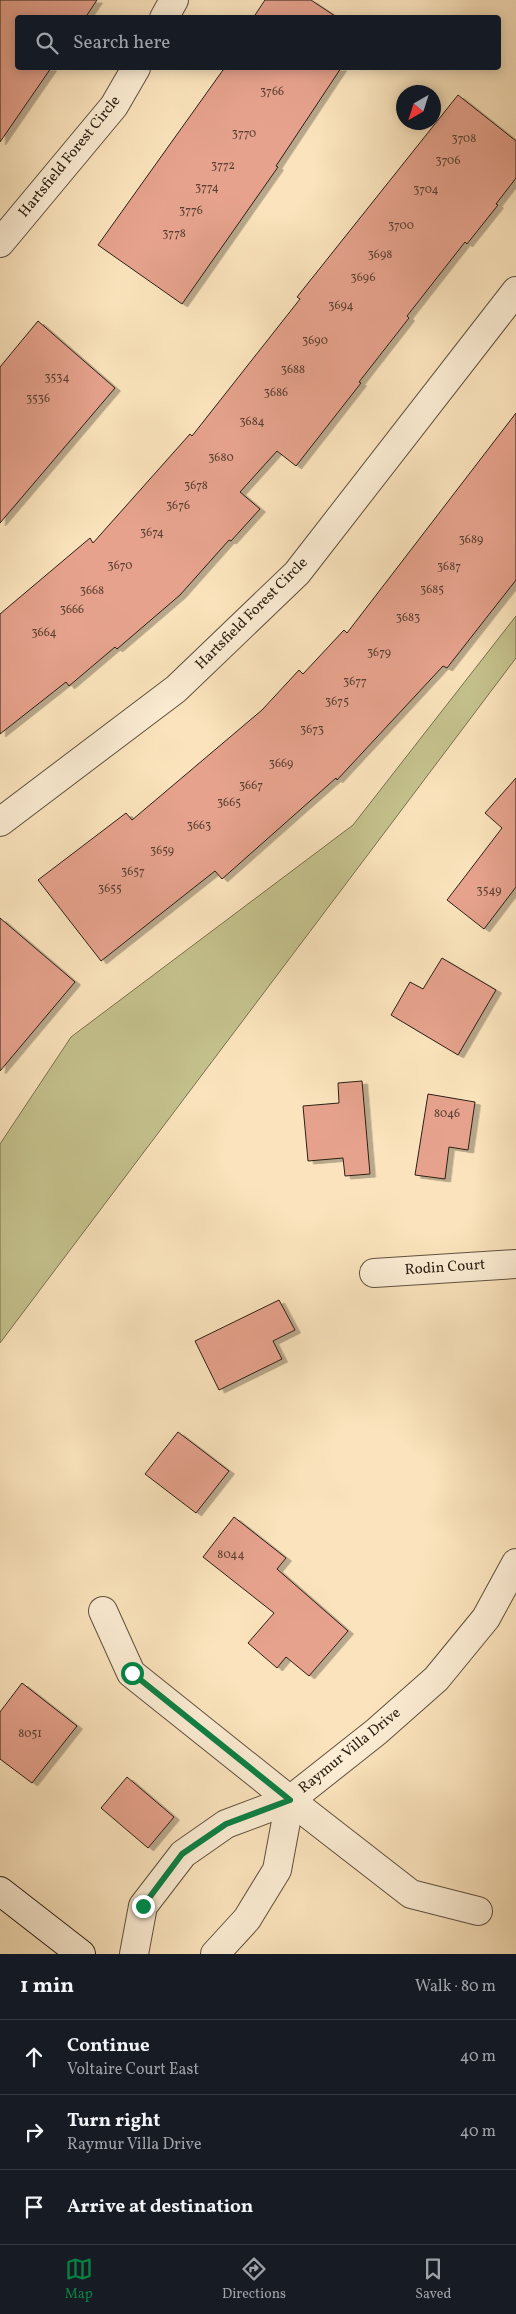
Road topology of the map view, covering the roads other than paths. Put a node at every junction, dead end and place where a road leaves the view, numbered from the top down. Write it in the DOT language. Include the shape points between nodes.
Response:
graph roads {
  1 [pos="174,0"];
  2 [pos="166,15"];
  3 [pos="135,70"];
  4 [pos="0,243"];
  5 [pos="516,291"];
  6 [pos="0,822"];
  7 [pos="516,1264"];
  8 [pos="374,1273"];
  9 [pos="516,1563"];
  10 [pos="103,1611"];
  11 [pos="290,1800"];
  12 [pos="0,1891"];
  13 [pos="478,1911"];
  14 [pos="81,1954"];
  15 [pos="134,1954"];
  16 [pos="215,1954"];
  1 -- 2 [label="street"];
  3 -- 4 [label="street, Hartsfield Forest Circle" via="114,106"];
  5 -- 6 [label="street, Hartsfield Forest Circle" via="297,573 176,689"];
  7 -- 8 [label="street, Rodin Court"];
  9 -- 11 [label="street, Raymur Villa Drive" via="486,1618 436,1679 376,1732"];
  10 -- 11 [label="street" via="132,1673"];
  11 -- 13 [label="street" via="411,1894"];
  11 -- 15 [label="street, Raymur Villa Drive" via="226,1824 182,1854 143,1906"];
  11 -- 16 [label="street" via="277,1870 247,1919"];
  12 -- 14 [label="street"];
}
